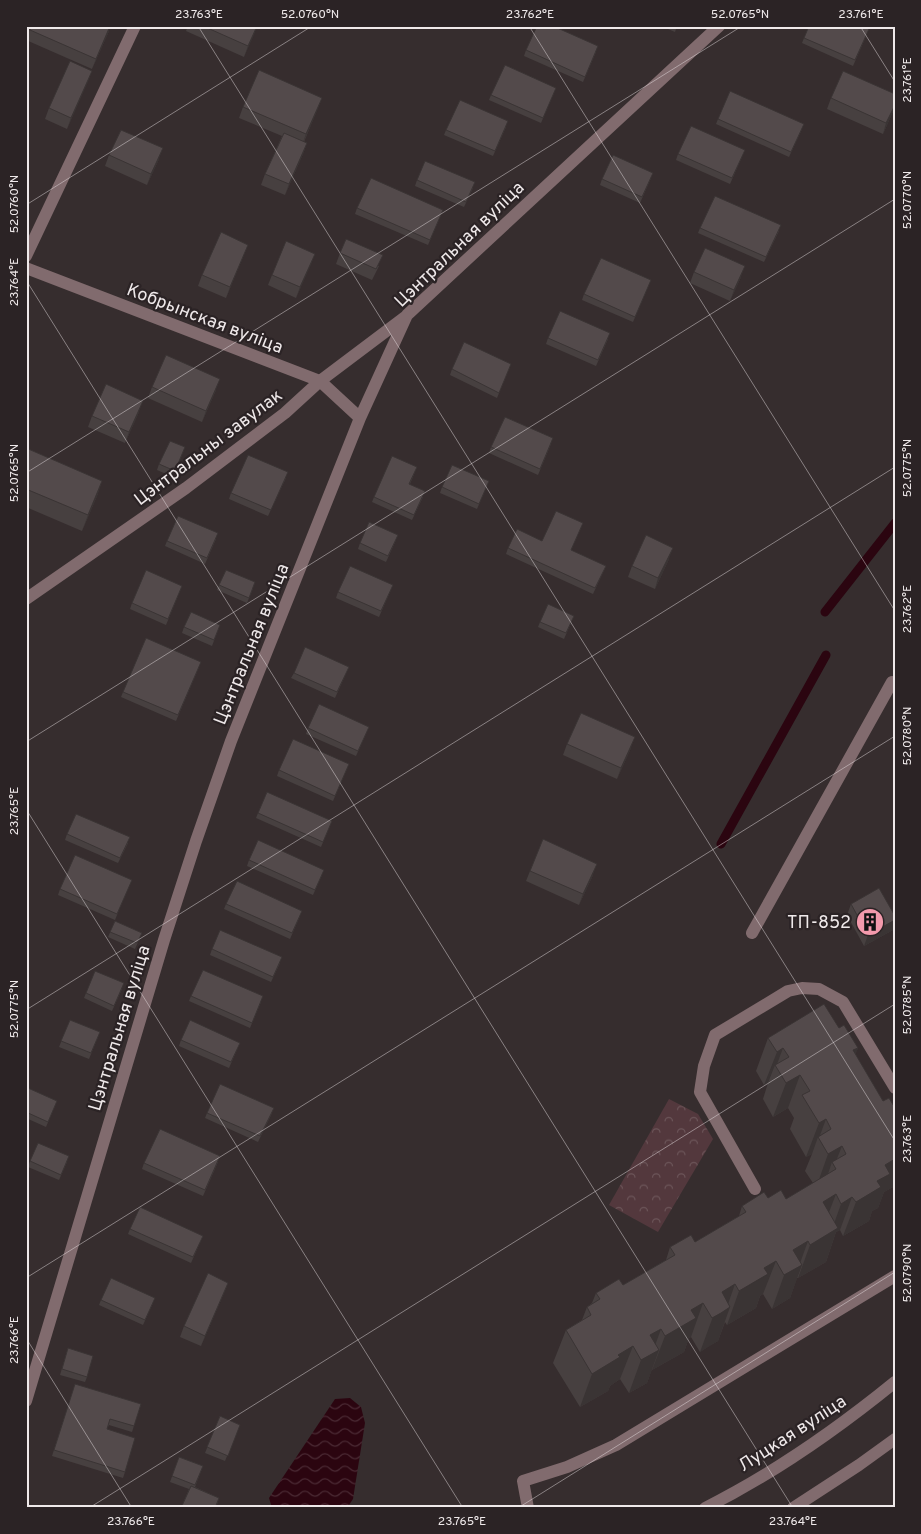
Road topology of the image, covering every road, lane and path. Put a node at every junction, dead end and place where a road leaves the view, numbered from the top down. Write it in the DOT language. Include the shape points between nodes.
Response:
graph roads {
  1 [pos="135,26"];
  2 [pos="719,26"];
  3 [pos="26,256"];
  4 [pos="26,268"];
  5 [pos="407,315"];
  6 [pos="320,380"];
  7 [pos="360,418"];
  8 [pos="26,599"];
  9 [pos="894,681"];
  10 [pos="752,933"];
  11 [pos="895,1088"];
  12 [pos="755,1189"];
  13 [pos="895,1276"];
  14 [pos="895,1382"];
  15 [pos="26,1401"];
  16 [pos="895,1439"];
  17 [pos="528,1508"];
  18 [pos="705,1508"];
  19 [pos="793,1508"];
  1 -- 3 [label="street"];
  2 -- 5 [label="street, Цэнтральная вуліца"];
  4 -- 6 [label="street, Кобрынская вуліца"];
  5 -- 6 [label="street, Цэнтральны завулак"];
  5 -- 7 [label="street, Цэнтральная вуліца"];
  6 -- 7 [label="street, Кобрынская вуліца"];
  6 -- 8 [label="street, Цэнтральны завулак" via="284,413 186,488"];
  7 -- 15 [label="street, Цэнтральная вуліца" via="232,741 196,841"];
  9 -- 10 [label="street"];
  11 -- 12 [label="street" via="843,1002 819,989 788,991 715,1035 704,1066 700,1092"];
  13 -- 17 [label="street" via="616,1445 523,1480"];
  14 -- 18 [label="street, Луцкая вуліца" via="850,1418 784,1462"];
  16 -- 19 [label="street"];
}
